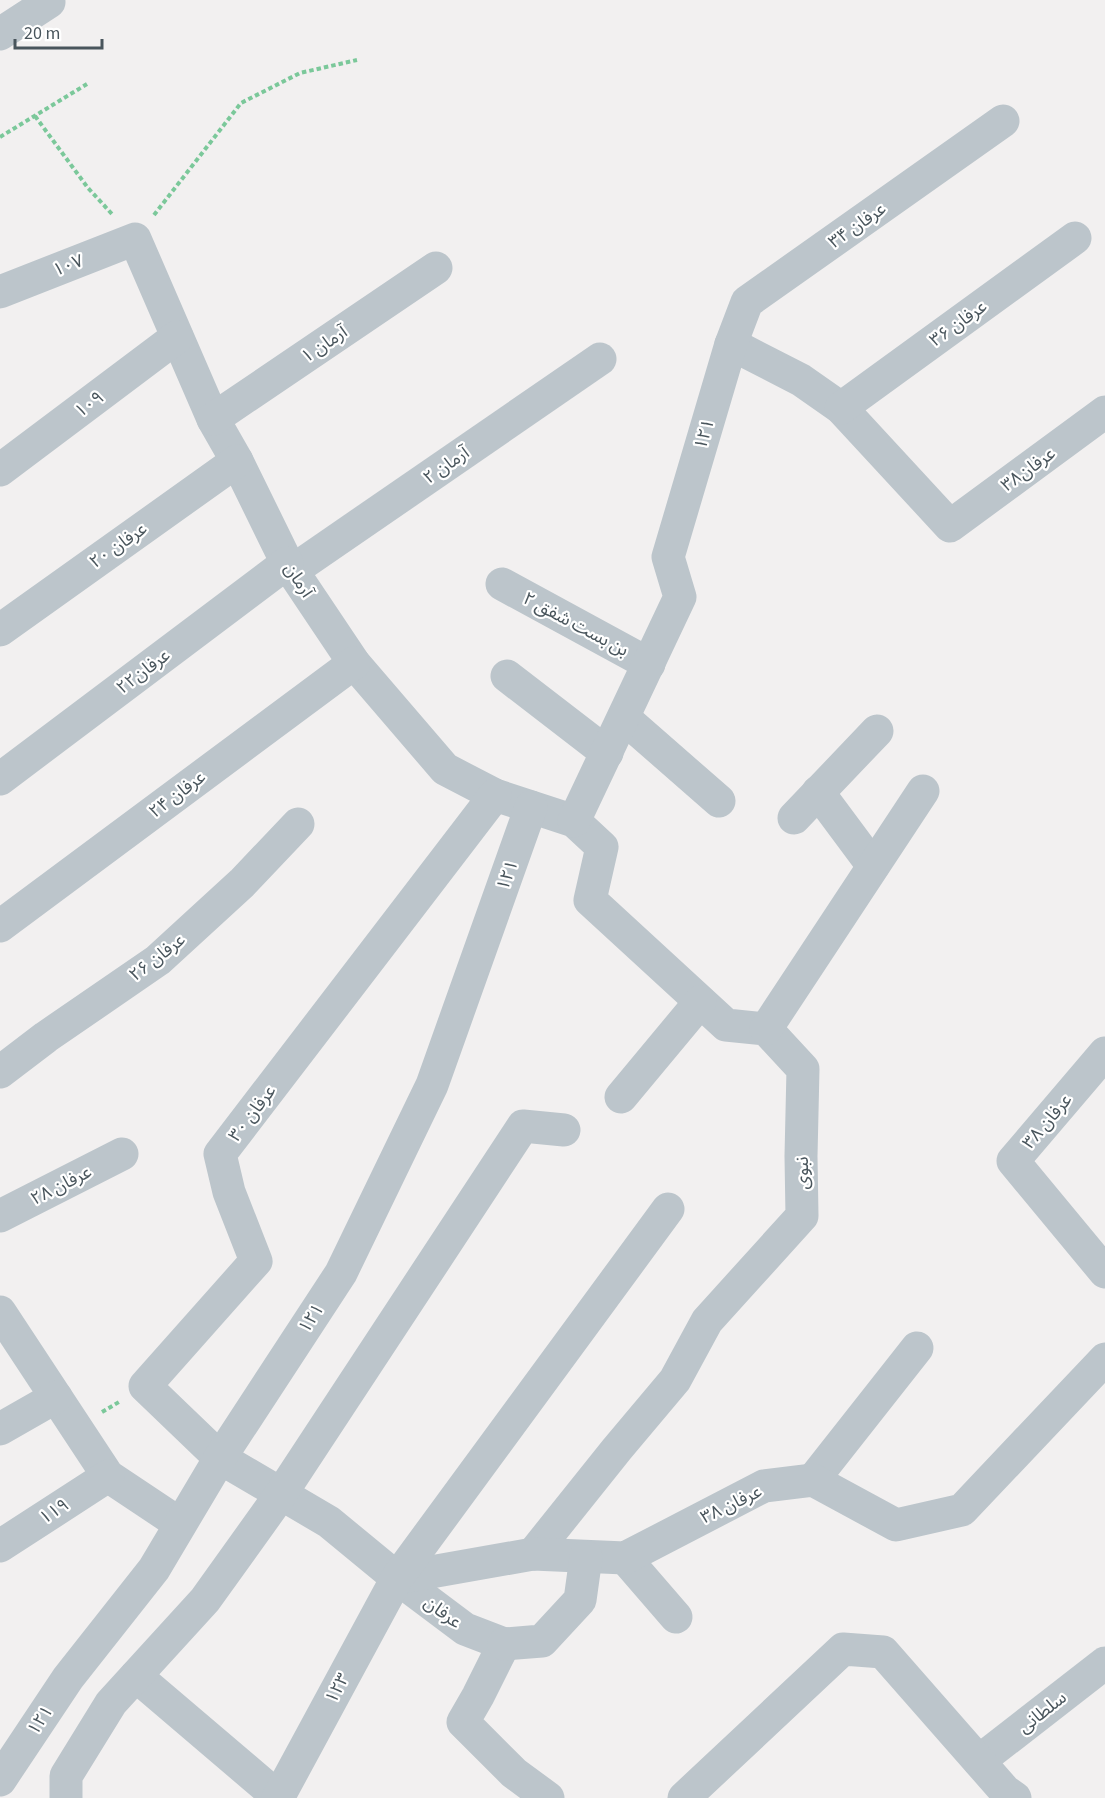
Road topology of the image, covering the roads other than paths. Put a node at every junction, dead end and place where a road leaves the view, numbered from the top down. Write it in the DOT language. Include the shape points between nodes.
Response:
graph roads {
  1 [pos="50,2"];
  2 [pos="0,34"];
  3 [pos="1003,121"];
  4 [pos="1075,238"];
  5 [pos="135,239"];
  6 [pos="436,268"];
  7 [pos="0,292"];
  8 [pos="177,337"];
  9 [pos="731,344"];
  10 [pos="600,358"];
  11 [pos="841,408"];
  12 [pos="1105,412"];
  13 [pos="213,419"];
  14 [pos="237,461"];
  15 [pos="0,470"];
  16 [pos="289,567"];
  17 [pos="502,584"];
  18 [pos="0,630"];
  19 [pos="354,663"];
  20 [pos="650,664"];
  21 [pos="507,676"];
  22 [pos="624,718"];
  23 [pos="876,731"];
  24 [pos="607,753"];
  25 [pos="0,779"];
  26 [pos="923,791"];
  27 [pos="818,792"];
  28 [pos="495,795"];
  29 [pos="719,801"];
  30 [pos="531,807"];
  31 [pos="794,818"];
  32 [pos="574,821"];
  33 [pos="298,824"];
  34 [pos="873,866"];
  35 [pos="0,926"];
  36 [pos="700,1002"];
  37 [pos="766,1029"];
  38 [pos="1105,1053"];
  39 [pos="0,1072"];
  40 [pos="621,1097"];
  41 [pos="564,1130"];
  42 [pos="122,1154"];
  43 [pos="668,1209"];
  44 [pos="0,1216"];
  45 [pos="1105,1272"];
  46 [pos="0,1312"];
  47 [pos="916,1348"];
  48 [pos="1105,1359"];
  49 [pos="56,1397"];
  50 [pos="0,1429"];
  51 [pos="220,1458"];
  52 [pos="108,1476"];
  53 [pos="813,1480"];
  54 [pos="281,1494"];
  55 [pos="180,1524"];
  56 [pos="0,1546"];
  57 [pos="533,1554"];
  58 [pos="586,1557"];
  59 [pos="625,1558"];
  60 [pos="397,1578"];
  61 [pos="676,1617"];
  62 [pos="504,1644"];
  63 [pos="1105,1663"];
  64 [pos="136,1676"];
  65 [pos="979,1761"];
  66 [pos="1,1778"];
  67 [pos="1006,1796"];
  68 [pos="66,1798"];
  69 [pos="278,1798"];
  70 [pos="548,1798"];
  71 [pos="684,1798"];
  1 -- 2 [label="street"];
  3 -- 9 [label="street, عرفان ۳۴" via="747,302"];
  4 -- 11 [label="street, عرفان ۳۶"];
  5 -- 7 [label="street, ۱۰۷"];
  5 -- 8 [label="street, آرمان"];
  6 -- 13 [label="street, آرمان ۱"];
  8 -- 13 [label="street, آرمان"];
  8 -- 15 [label="street, ۱۰۹"];
  9 -- 11 [label="street" via="801,380"];
  9 -- 20 [label="street, ۱۲۱" via="668,557 680,597"];
  10 -- 16 [label="street, آرمان ۲"];
  11 -- 12 [label="street, عرفان۳۸" via="950,526"];
  13 -- 14 [label="street, آرمان"];
  14 -- 16 [label="street, آرمان"];
  14 -- 18 [label="street, عرفان ۲۰"];
  16 -- 19 [label="street, آرمان"];
  16 -- 25 [label="street, عرفان۲۲"];
  17 -- 20 [label="street, بن بست شفق ۲"];
  19 -- 28 [label="street, آرمان" via="445,769"];
  19 -- 35 [label="street, عرفان ۲۴"];
  20 -- 22 [label="street, ۱۲۱"];
  21 -- 24 [label="street"];
  22 -- 24 [label="street, ۱۲۱"];
  22 -- 29 [label="street"];
  23 -- 27 [label="street"];
  24 -- 32 [label="street, ۱۲۱"];
  26 -- 34 [label="street"];
  27 -- 31 [label="street"];
  27 -- 34 [label="street"];
  28 -- 30 [label="street, آرمان"];
  28 -- 51 [label="street, عرفان ۳۰" via="220,1154 229,1192 256,1261 145,1386"];
  30 -- 32 [label="street, آرمان"];
  30 -- 51 [label="street, ۱۲۱" via="432,1084 341,1273"];
  32 -- 36 [label="street" via="602,847 590,900"];
  33 -- 39 [label="street, عرفان ۲۶" via="242,884 158,960"];
  34 -- 37 [label="street"];
  36 -- 37 [label="street" via="726,1025"];
  36 -- 40 [label="street"];
  37 -- 57 [label="street, نبوی" via="803,1070 802,1216 707,1320 675,1380"];
  38 -- 45 [label="street, عرفان ۳۸" via="1013,1161"];
  41 -- 54 [label="street" via="523,1126"];
  42 -- 44 [label="street, عرفان ۲۸"];
  43 -- 60 [label="street, ۱۲۳"];
  46 -- 49 [label="street"];
  47 -- 53 [label="street"];
  48 -- 53 [label="street" via="962,1510 896,1525"];
  49 -- 50 [label="street"];
  49 -- 52 [label="street"];
  51 -- 54 [label="street, عرفان"];
  51 -- 55 [label="street, ۱۲۱"];
  52 -- 55 [label="street"];
  52 -- 56 [label="street, ۱۱۹"];
  53 -- 59 [label="street, عرفان ۳۸" via="764,1486"];
  54 -- 60 [label="street, عرفان" via="329,1522"];
  54 -- 64 [label="street" via="205,1600"];
  55 -- 66 [label="street, ۱۲۱" via="154,1569 68,1678"];
  57 -- 58 [label="street, عرفان ۳۸"];
  57 -- 60 [label="street, عرفان ۳۸"];
  58 -- 59 [label="street, عرفان ۳۸"];
  58 -- 62 [label="street" via="580,1600 565,1617 542,1641"];
  59 -- 61 [label="street"];
  60 -- 62 [label="street, عرفان" via="465,1629"];
  60 -- 69 [label="street, ۱۲۳"];
  62 -- 70 [label="street" via="463,1722 514,1773"];
  63 -- 65 [label="street, سلطانی"];
  64 -- 68 [label="street" via="111,1703 66,1776"];
  64 -- 69 [label="street"];
  65 -- 67 [label="street"];
  65 -- 71 [label="street" via="883,1652 843,1649"];
}
